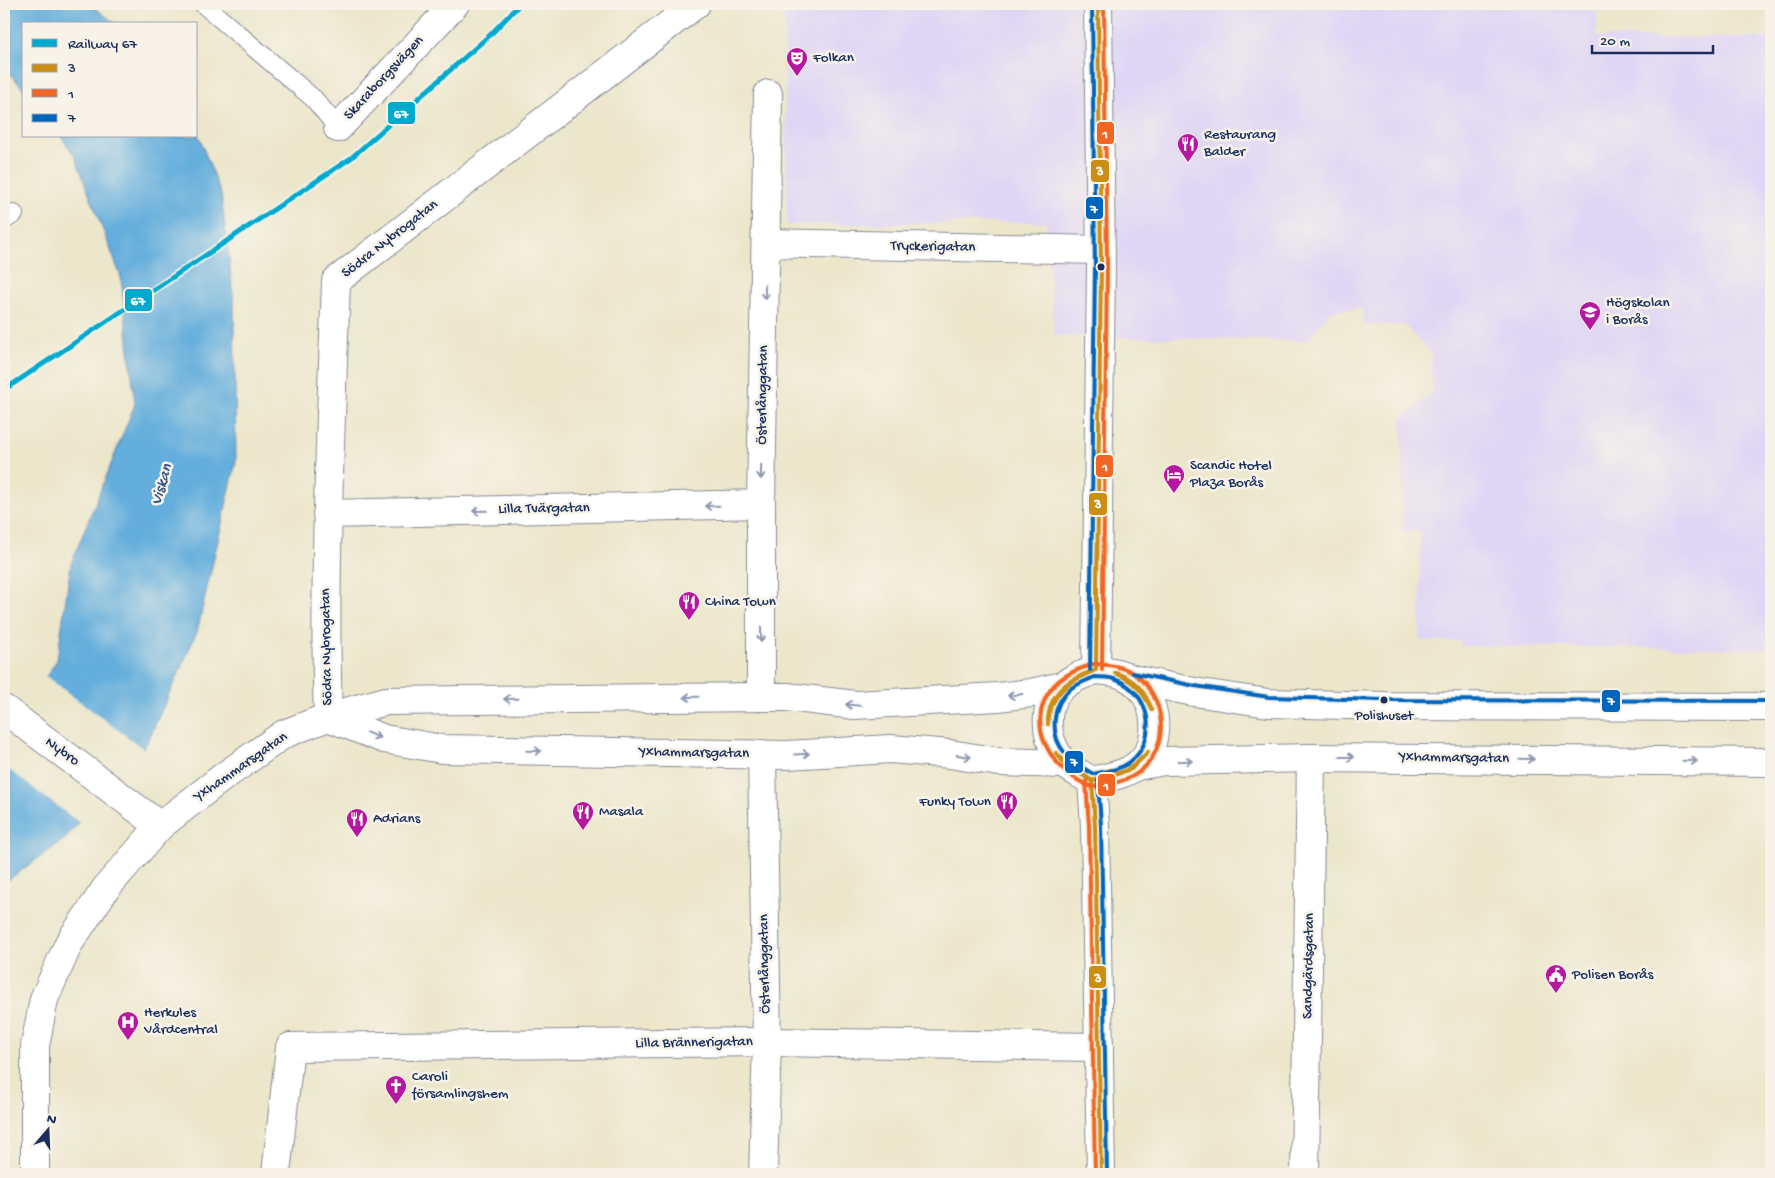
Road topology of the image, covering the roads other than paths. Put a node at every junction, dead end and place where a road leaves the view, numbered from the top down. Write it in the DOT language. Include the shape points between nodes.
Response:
graph roads {
  1 [pos="203,4"];
  2 [pos="454,4"];
  3 [pos="696,4"];
  4 [pos="1098,4"];
  5 [pos="768,94"];
  6 [pos="338,128"];
  7 [pos="766,244"];
  8 [pos="1101,250"];
  9 [pos="761,504"];
  10 [pos="327,514"];
  11 [pos="1096,670"];
  12 [pos="1132,679"];
  13 [pos="1062,686"];
  14 [pos="761,696"];
  15 [pos="1771,706"];
  16 [pos="4,709"];
  17 [pos="328,717"];
  18 [pos="762,754"];
  19 [pos="1311,758"];
  20 [pos="1771,762"];
  21 [pos="1064,764"];
  22 [pos="1136,766"];
  23 [pos="1092,780"];
  24 [pos="160,826"];
  25 [pos="767,1042"];
  26 [pos="1099,1047"];
  27 [pos="35,1174"];
  28 [pos="276,1174"];
  29 [pos="763,1174"];
  30 [pos="1101,1174"];
  31 [pos="1305,1174"];
  1 -- 6 [label="lane, Skaraborgsvägen" via="314,99"];
  2 -- 6 [label="street, Skaraborgsvägen"];
  3 -- 10 [label="street, Södra Nybrogatan" via="336,281"];
  4 -- 8 [label="street"];
  5 -- 7 [label="street, Österlånggatan"];
  7 -- 8 [label="street, Tryckerigatan"];
  7 -- 9 [label="street, Österlånggatan, one-way"];
  8 -- 11 [label="street"];
  9 -- 10 [label="street, Lilla Tvärgatan, one-way"];
  9 -- 14 [label="street, Österlånggatan, one-way"];
  10 -- 17 [label="street, Södra Nybrogatan"];
  11 -- 12 [label="street" via="1115,671"];
  11 -- 13 [label="street"];
  12 -- 15 [label="street" via="1268,702 1394,706"];
  12 -- 22 [label="street" via="1146,694 1154,712 1155,732 1149,750"];
  13 -- 14 [label="street, Yxhammarsgatan, one-way" via="998,697 855,706"];
  13 -- 21 [label="street" via="1054,698 1047,725 1050,740"];
  14 -- 17 [label="street, Yxhammarsgatan, one-way" via="386,701"];
  16 -- 24 [label="street, Nybro"];
  17 -- 18 [label="street, Yxhammarsgatan, one-way" via="384,739 442,749"];
  17 -- 24 [label="street, Yxhammarsgatan" via="284,734"];
  18 -- 21 [label="street, Yxhammarsgatan, one-way" via="891,749 999,762"];
  18 -- 25 [label="street, Österlånggatan"];
  19 -- 20 [label="street, Yxhammarsgatan, one-way"];
  22 -- 19 [label="street, Yxhammarsgatan, one-way" via="1164,761"];
  19 -- 31 [label="street, Sandgärdsgatan"];
  21 -- 23 [label="street"];
  22 -- 23 [label="street" via="1120,774"];
  23 -- 26 [label="street"];
  24 -- 27 [label="street, Yxhammarsgatan" via="106,888 69,943 44,999 35,1046"];
  25 -- 26 [label="street, Lilla Brännerigatan"];
  25 -- 28 [label="street, Lilla Brännerigatan" via="290,1047"];
  25 -- 29 [label="street, Österlånggatan"];
  26 -- 30 [label="street"];
}
